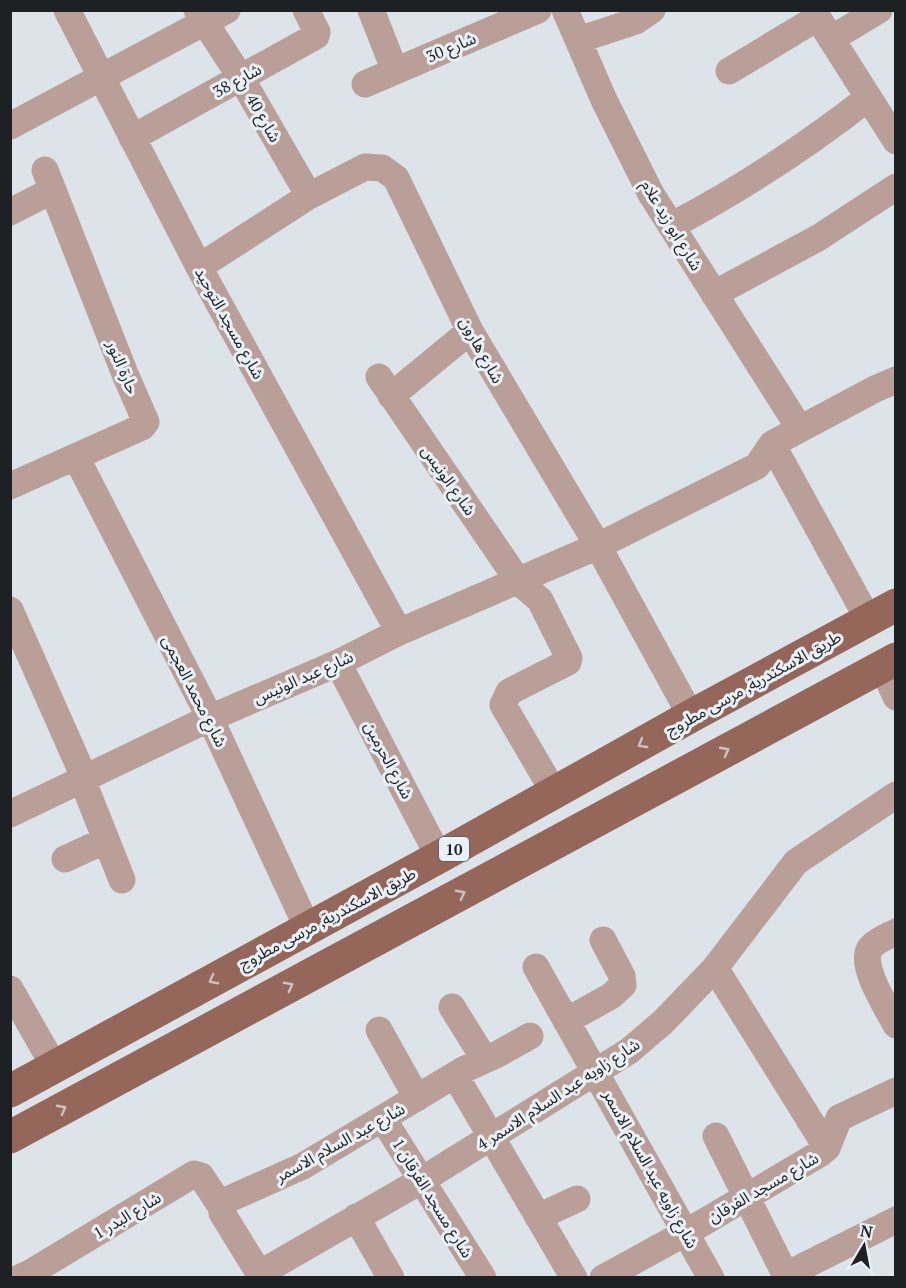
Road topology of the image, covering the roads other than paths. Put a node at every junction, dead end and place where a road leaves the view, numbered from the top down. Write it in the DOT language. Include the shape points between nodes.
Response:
graph roads {
  1 [pos="67,10"];
  2 [pos="306,10"];
  3 [pos="371,10"];
  4 [pos="538,10"];
  5 [pos="565,10"];
  6 [pos="652,10"];
  7 [pos="879,10"];
  8 [pos="209,14"];
  9 [pos="820,22"];
  10 [pos="578,40"];
  11 [pos="395,71"];
  12 [pos="729,71"];
  13 [pos="102,77"];
  14 [pos="241,78"];
  15 [pos="364,84"];
  16 [pos="868,98"];
  17 [pos="10,126"];
  18 [pos="132,138"];
  19 [pos="896,141"];
  20 [pos="896,187"];
  21 [pos="309,196"];
  22 [pos="10,212"];
  23 [pos="671,226"];
  24 [pos="199,267"];
  25 [pos="714,294"];
  26 [pos="470,331"];
  27 [pos="896,380"];
  28 [pos="800,429"];
  29 [pos="772,444"];
  30 [pos="76,457"];
  31 [pos="10,486"];
  32 [pos="598,546"];
  33 [pos="519,582"];
  34 [pos="10,610"];
  35 [pos="882,612"];
  36 [pos="399,632"];
  37 [pos="338,663"];
  38 [pos="889,663"];
  39 [pos="896,697"];
  40 [pos="691,716"];
  41 [pos="210,718"];
  42 [pos="82,779"];
  43 [pos="555,794"];
  44 [pos="896,795"];
  45 [pos="10,814"];
  46 [pos="106,840"];
  47 [pos="440,857"];
  48 [pos="65,858"];
  49 [pos="122,880"];
  50 [pos="308,929"];
  51 [pos="896,932"];
  52 [pos="603,940"];
  53 [pos="536,967"];
  54 [pos="715,968"];
  55 [pos="10,989"];
  56 [pos="452,1007"];
  57 [pos="566,1021"];
  58 [pos="896,1025"];
  59 [pos="379,1030"];
  60 [pos="530,1036"];
  61 [pos="485,1060"];
  62 [pos="54,1066"];
  63 [pos="596,1073"];
  64 [pos="454,1075"];
  65 [pos="10,1091"];
  66 [pos="896,1091"];
  67 [pos="417,1098"];
  68 [pos="383,1119"];
  69 [pos="716,1136"];
  70 [pos="10,1137"];
  71 [pos="491,1137"];
  72 [pos="827,1148"];
  73 [pos="422,1180"];
  74 [pos="746,1196"];
  75 [pos="577,1199"];
  76 [pos="222,1208"];
  77 [pos="356,1217"];
  78 [pos="538,1217"];
  79 [pos="896,1220"];
  80 [pos="687,1232"];
  81 [pos="27,1276"];
  82 [pos="261,1276"];
  83 [pos="787,1276"];
  84 [pos="605,1277"];
  85 [pos="391,1278"];
  86 [pos="483,1278"];
  87 [pos="574,1278"];
  88 [pos="711,1278"];
  1 -- 13 [label="street, شارع مسجد التوحيد"];
  2 -- 14 [label="street, شارع 38" via="317,36"];
  3 -- 11 [label="street"];
  4 -- 11 [label="street, شارع 30"];
  5 -- 10 [label="street, شارع ابو زيد علام"];
  6 -- 10 [label="street" via="636,21"];
  7 -- 9 [label="street"];
  8 -- 13 [label="street"];
  8 -- 14 [label="street, شارع 40"];
  9 -- 12 [label="street"];
  9 -- 16 [label="street"];
  10 -- 23 [label="street, شارع ابو زيد علام" via="651,194"];
  11 -- 15 [label="street, شارع 30"];
  13 -- 17 [label="street"];
  13 -- 18 [label="street, شارع مسجد التوحيد"];
  14 -- 18 [label="street, شارع 38"];
  14 -- 21 [label="street, شارع 40"];
  16 -- 19 [label="street"];
  16 -- 23 [label="street" via="774,168"];
  18 -- 24 [label="street, شارع مسجد التوحيد"];
  20 -- 25 [label="street" via="818,238"];
  21 -- 24 [label="street, شارع هارون"];
  21 -- 26 [label="street, شارع هارون" via="365,167 390,172"];
  22 -- 30 [label="street, حارة النور" via="49,180 146,422"];
  23 -- 25 [label="street, شارع ابو زيد علام"];
  24 -- 36 [label="street, شارع مسجد التوحيد"];
  25 -- 28 [label="street, شارع ابو زيد علام"];
  26 -- 32 [label="street, شارع هارون"];
  26 -- 33 [label="street, شارع الونيس" via="385,386"];
  27 -- 28 [label="street"];
  28 -- 29 [label="street"];
  29 -- 32 [label="street, شارع عبد الونيس" via="757,466"];
  29 -- 35 [label="street"];
  30 -- 31 [label="street, حارة النور"];
  30 -- 41 [label="street, شارع محمد العجمى"];
  32 -- 33 [label="street, شارع عبد الونيس"];
  32 -- 40 [label="street, شارع هارون"];
  33 -- 36 [label="street, شارع عبد الونيس"];
  33 -- 43 [label="street, شارع الونيس" via="540,600 569,660 509,692 503,705"];
  34 -- 42 [label="street"];
  35 -- 40 [label="main road, طريق الاسكندرية, مرسى مطروح / 10"];
  36 -- 37 [label="street, شارع عبد الونيس"];
  37 -- 41 [label="street, شارع عبد الونيس"];
  37 -- 47 [label="street, شارع الحرمين"];
  38 -- 39 [label="street"];
  70 -- 38 [label="main road, one-way"];
  40 -- 43 [label="main road, طريق الاسكندرية, مرسى مطروح / 10, one-way"];
  41 -- 42 [label="street, شارع عبد الونيس"];
  41 -- 50 [label="street, شارع محمد العجمى"];
  42 -- 45 [label="street, شارع عبد الونيس"];
  42 -- 46 [label="street"];
  43 -- 47 [label="main road, طريق الاسكندرية, مرسى مطروح / 10"];
  44 -- 54 [label="street, شارع زاويه عبد السلام الاسمر 4" via="796,862"];
  46 -- 48 [label="street"];
  46 -- 49 [label="street"];
  47 -- 50 [label="main road, طريق الاسكندرية, مرسى مطروح / 10"];
  50 -- 62 [label="main road, طريق الاسكندرية, مرسى مطروح / 10, one-way"];
  51 -- 58 [label="street" via="871,947 866,958 868,970"];
  52 -- 57 [label="street" via="623,985"];
  53 -- 57 [label="street, شارع زاويه عبد السلام الاسمر"];
  54 -- 63 [label="street, شارع زاويه عبد السلام الاسمر 4" via="663,1022"];
  54 -- 72 [label="street, شارع مسجد الفرقان"];
  55 -- 62 [label="street"];
  56 -- 61 [label="street"];
  57 -- 63 [label="street, شارع زاويه عبد السلام الاسمر"];
  59 -- 67 [label="street"];
  60 -- 61 [label="street, شارع عبد السلام الاسمر"];
  61 -- 64 [label="street, شارع عبد السلام الاسمر"];
  62 -- 65 [label="main road, طريق الاسكندرية, مرسى مطروح / 10"];
  63 -- 71 [label="street, شارع زاويه عبد السلام الاسمر 4"];
  63 -- 80 [label="street, شارع زاويه عبد السلام الاسمر"];
  64 -- 67 [label="street, شارع عبد السلام الاسمر"];
  64 -- 71 [label="street"];
  66 -- 72 [label="street, شارع مسجد الفرقان" via="839,1118"];
  67 -- 68 [label="street, شارع عبد السلام الاسمر"];
  68 -- 73 [label="street, شارع مسجد الفرقان 1"];
  68 -- 76 [label="street, شارع عبد السلام الاسمر" via="303,1166 226,1200"];
  69 -- 74 [label="street"];
  71 -- 73 [label="street, شارع زاويه عبد السلام الاسمر 4"];
  71 -- 78 [label="street"];
  72 -- 74 [label="street, شارع مسجد الفرقان"];
  73 -- 77 [label="street, شارع زاويه عبد السلام الاسمر 4"];
  73 -- 86 [label="street, شارع مسجد الفرقان 1"];
  74 -- 80 [label="street, شارع مسجد الفرقان"];
  74 -- 83 [label="street"];
  75 -- 78 [label="street"];
  76 -- 81 [label="street, شارع البدر 1" via="201,1176 194,1174"];
  76 -- 82 [label="street"];
  77 -- 82 [label="street, شارع زاويه عبد السلام الاسمر 4"];
  77 -- 85 [label="street"];
  78 -- 87 [label="street"];
  79 -- 83 [label="street"];
  80 -- 84 [label="street, شارع مسجد الفرقان"];
  80 -- 88 [label="street, شارع زاويه عبد السلام الاسمر"];
}
